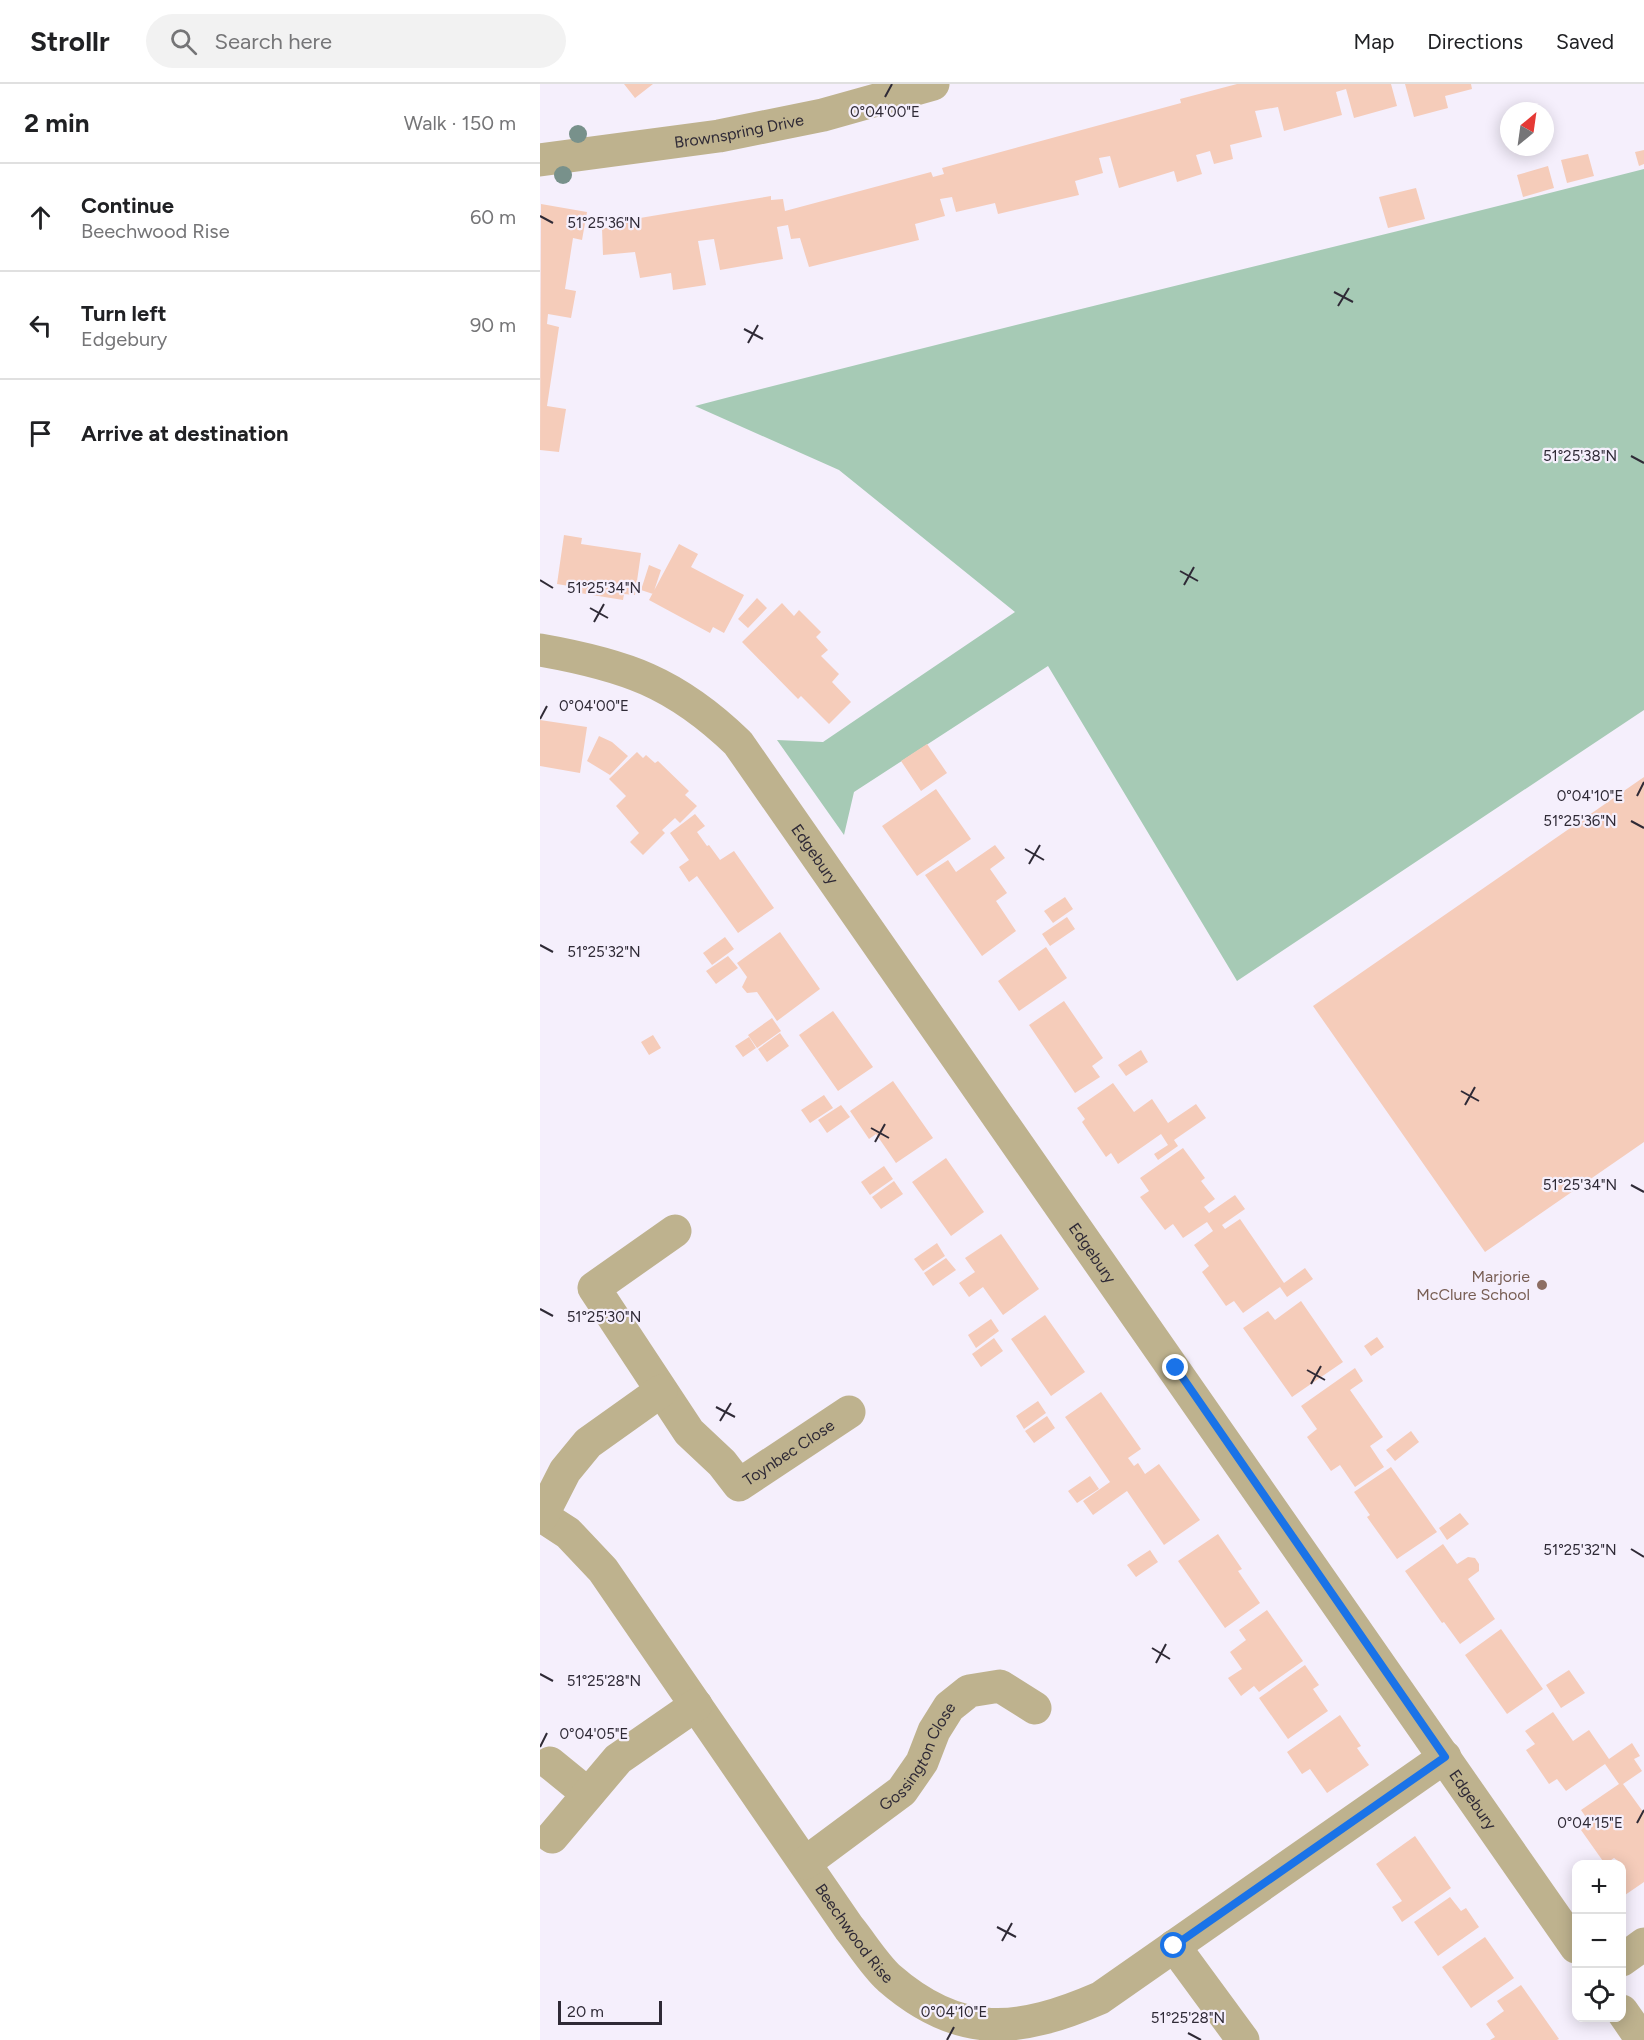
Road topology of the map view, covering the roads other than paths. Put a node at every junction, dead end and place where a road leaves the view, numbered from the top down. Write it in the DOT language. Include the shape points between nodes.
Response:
graph roads {
  1 [pos="933,84"];
  2 [pos="540,160"];
  3 [pos="540,650"];
  4 [pos="675,1231"];
  5 [pos="661,1391"];
  6 [pos="849,1412"];
  7 [pos="541,1515"];
  8 [pos="696,1705"];
  9 [pos="1035,1708"];
  10 [pos="1445,1757"];
  11 [pos="550,1763"];
  12 [pos="588,1794"];
  13 [pos="552,1837"];
  14 [pos="805,1863"];
  15 [pos="1572,1941"];
  16 [pos="1644,1944"];
  17 [pos="1174,1946"];
  18 [pos="1626,1957"];
  19 [pos="1626,2017"];
  20 [pos="978,2033"];
  21 [pos="1243,2040"];
  22 [pos="1642,2040"];
  1 -- 2 [label="street, Brownspring Drive" via="823,115 719,136"];
  3 -- 10 [label="street, Edgebury" via="620,667 652,680 684,697 738,743"];
  4 -- 5 [label="street, Toynbec Close" via="594,1288"];
  5 -- 6 [label="street, Toynbec Close" via="690,1432 739,1485"];
  5 -- 7 [label="street" via="588,1443 565,1471"];
  7 -- 8 [label="street, Beechwood Rise" via="568,1533 603,1570"];
  8 -- 12 [label="street" via="618,1759"];
  8 -- 14 [label="street, Beechwood Rise"];
  9 -- 14 [label="street, Gossington Close" via="1000,1686 969,1691 949,1707 922,1762 902,1791"];
  10 -- 15 [label="street, Edgebury"];
  10 -- 17 [label="street, Beechwood Rise"];
  11 -- 12 [label="street"];
  12 -- 13 [label="street"];
  14 -- 20 [label="street, Beechwood Rise" via="889,1978 937,2013"];
  16 -- 18 [label="street"];
  17 -- 20 [label="street, Beechwood Rise" via="1100,1998 1061,2015"];
  17 -- 21 [label="street"];
  19 -- 22 [label="street"];
}
